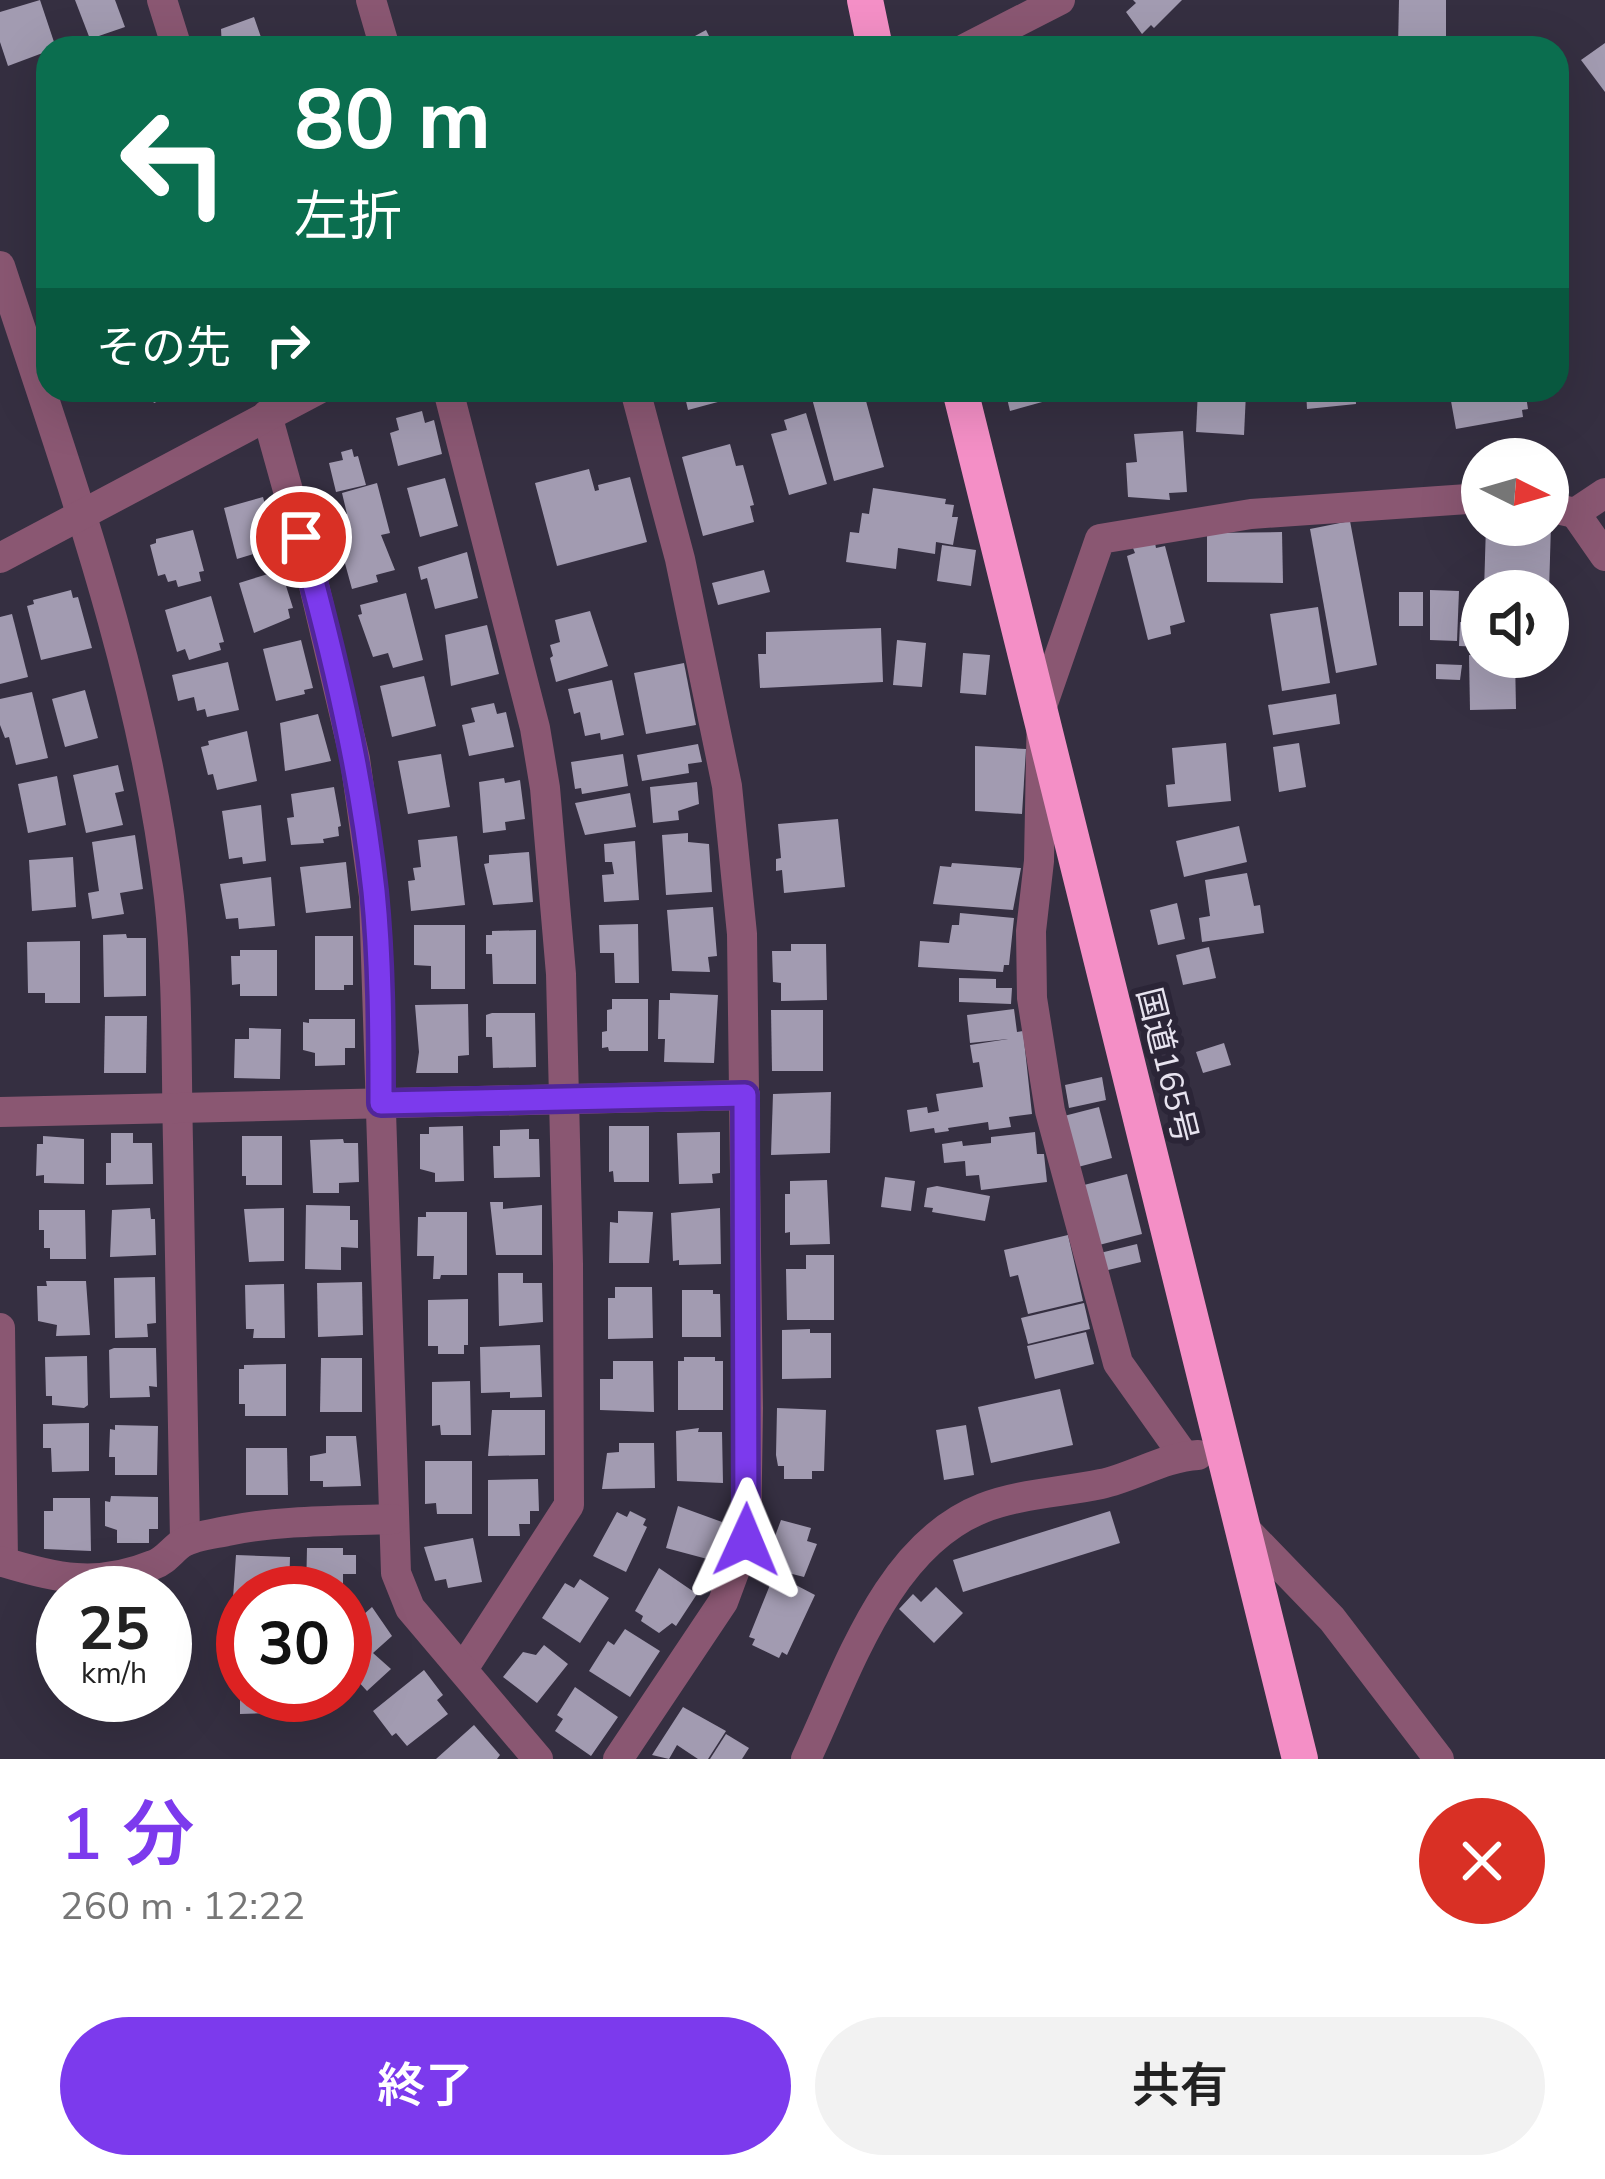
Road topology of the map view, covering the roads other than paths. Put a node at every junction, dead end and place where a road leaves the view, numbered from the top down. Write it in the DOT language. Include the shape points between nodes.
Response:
graph roads {
  1 [pos="162,0"];
  2 [pos="371,0"];
  3 [pos="865,0"];
  4 [pos="1060,0"];
  5 [pos="173,36"];
  6 [pos="382,36"];
  7 [pos="872,36"];
  8 [pos="990,36"];
  9 [pos="0,266"];
  10 [pos="36,376"];
  11 [pos="44,402"];
  12 [pos="294,402"];
  13 [pos="451,402"];
  14 [pos="638,402"];
  15 [pos="964,402"];
  16 [pos="267,416"];
  17 [pos="1605,493"];
  18 [pos="1461,499"];
  19 [pos="1569,507"];
  20 [pos="81,514"];
  21 [pos="1569,517"];
  22 [pos="1605,556"];
  23 [pos="0,559"];
  24 [pos="1042,706"];
  25 [pos="745,1095"];
  26 [pos="564,1097"];
  27 [pos="381,1103"];
  28 [pos="177,1109"];
  29 [pos="0,1112"];
  30 [pos="0,1328"];
  31 [pos="1222,1454"];
  32 [pos="1184,1456"];
  33 [pos="393,1519"];
  34 [pos="1240,1525"];
  35 [pos="185,1541"];
  36 [pos="1,1561"];
  37 [pos="463,1669"];
  38 [pos="538,1759"];
  39 [pos="618,1759"];
  40 [pos="806,1759"];
  41 [pos="1300,1759"];
  42 [pos="1439,1759"];
  1 -- 5 [label="street"];
  2 -- 6 [label="street"];
  3 -- 7 [label="highway"];
  4 -- 8 [label="street"];
  9 -- 10 [label="street"];
  11 -- 20 [label="street"];
  12 -- 16 [label="street"];
  13 -- 26 [label="street" via="545,788"];
  14 -- 25 [label="street" via="728,787"];
  15 -- 24 [label="highway, 国道165号"];
  16 -- 20 [label="street"];
  16 -- 27 [label="street" via="355,759 374,896"];
  17 -- 19 [label="street"];
  18 -- 24 [label="street" via="1251,514 1100,539"];
  20 -- 23 [label="street"];
  20 -- 28 [label="street" via="159,826 170,900"];
  21 -- 22 [label="street"];
  24 -- 31 [label="highway, 国道165号"];
  24 -- 32 [label="street" via="1032,998 1050,1111 1118,1364"];
  25 -- 26 [label="street"];
  25 -- 39 [label="street" via="746,1540 723,1602"];
  26 -- 27 [label="street"];
  26 -- 37 [label="street" via="569,1505"];
  27 -- 28 [label="street"];
  27 -- 33 [label="street"];
  28 -- 29 [label="street"];
  28 -- 35 [label="street"];
  30 -- 36 [label="street"];
  31 -- 32 [label="street"];
  31 -- 34 [label="highway, 国道165号"];
  32 -- 40 [label="street" via="1109,1482 982,1508 933,1539 890,1585"];
  33 -- 35 [label="street" via="281,1523"];
  33 -- 37 [label="street" via="396,1573 410,1608"];
  34 -- 41 [label="highway, 国道165号"];
  34 -- 42 [label="street" via="1332,1619"];
  35 -- 36 [label="street" via="159,1564 106,1578 56,1578"];
  37 -- 38 [label="street"];
}
